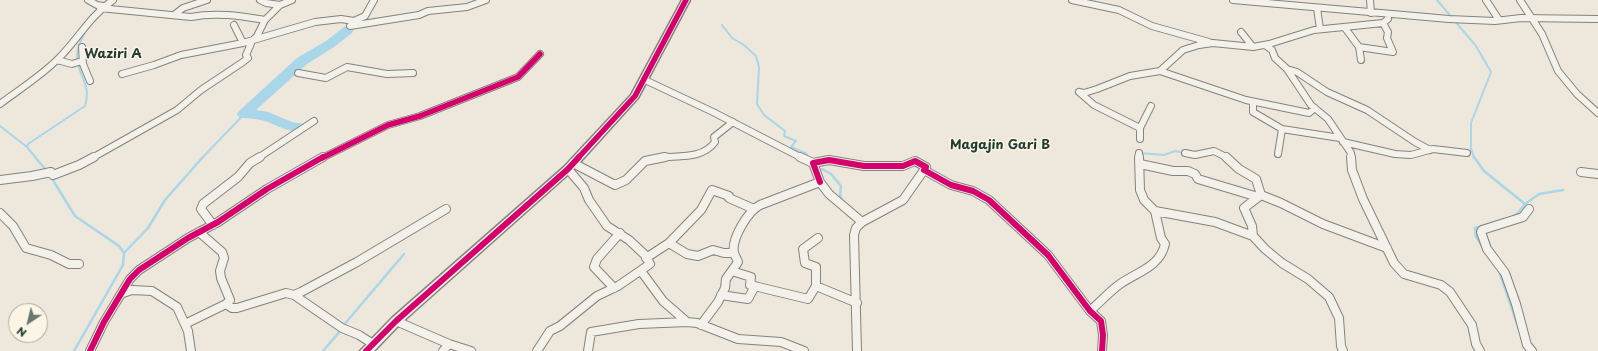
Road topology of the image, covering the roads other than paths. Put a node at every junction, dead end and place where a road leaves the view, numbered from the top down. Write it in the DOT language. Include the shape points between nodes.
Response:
graph roads {
  1 [pos="88,0"];
  2 [pos="113,0"];
  3 [pos="207,0"];
  4 [pos="260,0"];
  5 [pos="292,0"];
  6 [pos="374,0"];
  7 [pos="486,0"];
  8 [pos="686,0"];
  9 [pos="1072,0"];
  10 [pos="1233,0"];
  11 [pos="1237,0"];
  12 [pos="1370,0"];
  13 [pos="1486,0"];
  14 [pos="1520,0"];
  15 [pos="280,5"];
  16 [pos="102,7"];
  17 [pos="1317,8"];
  18 [pos="1371,13"];
  19 [pos="1388,14"];
  20 [pos="174,15"];
  21 [pos="1532,18"];
  22 [pos="1598,19"];
  23 [pos="265,20"];
  24 [pos="1499,20"];
  25 [pos="354,21"];
  26 [pos="1383,23"];
  27 [pos="234,25"];
  28 [pos="1345,28"];
  29 [pos="1320,29"];
  30 [pos="1241,32"];
  31 [pos="252,41"];
  32 [pos="243,42"];
  33 [pos="1213,43"];
  34 [pos="1265,45"];
  35 [pos="82,47"];
  36 [pos="1253,47"];
  37 [pos="1359,47"];
  38 [pos="540,54"];
  39 [pos="58,60"];
  40 [pos="1361,60"];
  41 [pos="82,61"];
  42 [pos="1287,69"];
  43 [pos="1160,71"];
  44 [pos="298,73"];
  45 [pos="413,73"];
  46 [pos="122,74"];
  47 [pos="90,80"];
  48 [pos="645,80"];
  49 [pos="1253,102"];
  50 [pos="0,104"];
  51 [pos="1151,106"];
  52 [pos="1315,108"];
  53 [pos="1598,113"];
  54 [pos="314,121"];
  55 [pos="733,122"];
  56 [pos="1140,128"];
  57 [pos="1282,129"];
  58 [pos="1140,139"];
  59 [pos="1341,140"];
  60 [pos="1430,150"];
  61 [pos="1139,153"];
  62 [pos="1185,153"];
  63 [pos="1467,153"];
  64 [pos="1278,154"];
  65 [pos="813,163"];
  66 [pos="1140,164"];
  67 [pos="571,166"];
  68 [pos="924,170"];
  69 [pos="1581,172"];
  70 [pos="1598,174"];
  71 [pos="0,180"];
  72 [pos="820,182"];
  73 [pos="1259,196"];
  74 [pos="446,209"];
  75 [pos="754,209"];
  76 [pos="1529,210"];
  77 [pos="1155,211"];
  78 [pos="0,213"];
  79 [pos="862,222"];
  80 [pos="213,225"];
  81 [pos="199,232"];
  82 [pos="620,233"];
  83 [pos="1253,236"];
  84 [pos="818,238"];
  85 [pos="669,243"];
  86 [pos="1387,248"];
  87 [pos="734,253"];
  88 [pos="646,258"];
  89 [pos="79,264"];
  90 [pos="642,270"];
  91 [pos="732,271"];
  92 [pos="755,286"];
  93 [pos="816,286"];
  94 [pos="614,288"];
  95 [pos="123,293"];
  96 [pos="294,295"];
  97 [pos="721,295"];
  98 [pos="855,302"];
  99 [pos="226,304"];
  100 [pos="1090,311"];
  101 [pos="396,321"];
  102 [pos="687,322"];
  103 [pos="185,324"];
  104 [pos="700,324"];
  105 [pos="449,344"];
  106 [pos="370,348"];
  107 [pos="90,351"];
  108 [pos="191,351"];
  109 [pos="443,351"];
  110 [pos="471,351"];
  111 [pos="537,351"];
  112 [pos="588,351"];
  113 [pos="804,351"];
  114 [pos="857,351"];
  115 [pos="1102,351"];
  116 [pos="1343,351"];
  117 [pos="1480,351"];
  118 [pos="1532,351"];
  1 -- 16 [label="street"];
  2 -- 16 [label="street"];
  3 -- 20 [label="street" via="183,8"];
  4 -- 15 [label="street"];
  5 -- 15 [label="street"];
  6 -- 25 [label="street" via="365,16"];
  7 -- 25 [label="street" via="460,8 428,11 419,15 350,26"];
  8 -- 48 [label="street"];
  9 -- 33 [label="street" via="1119,10 1152,26"];
  10 -- 11 [label="street"];
  11 -- 17 [label="street"];
  12 -- 18 [label="street"];
  13 -- 24 [label="street"];
  14 -- 21 [label="street"];
  15 -- 23 [label="street"];
  16 -- 20 [label="street"];
  16 -- 39 [label="street" via="85,23"];
  17 -- 18 [label="street"];
  17 -- 29 [label="street"];
  18 -- 19 [label="street"];
  19 -- 24 [label="street"];
  19 -- 26 [label="street" via="1388,20"];
  20 -- 23 [label="street" via="192,17 227,14"];
  21 -- 22 [label="street"];
  21 -- 24 [label="street"];
  21 -- 53 [label="street" via="1558,71 1577,94"];
  23 -- 31 [label="street"];
  25 -- 31 [label="street" via="331,19 281,30"];
  26 -- 28 [label="street"];
  26 -- 37 [label="street" via="1393,52"];
  27 -- 32 [label="street"];
  28 -- 29 [label="street"];
  28 -- 37 [label="street"];
  29 -- 34 [label="street"];
  30 -- 36 [label="street"];
  31 -- 32 [label="street"];
  31 -- 71 [label="street" via="246,55 248,58 177,110 79,165 53,176 51,172 40,176"];
  32 -- 46 [label="street" via="186,53"];
  33 -- 36 [label="street"];
  33 -- 43 [label="street" via="1183,50"];
  34 -- 36 [label="street"];
  34 -- 42 [label="street"];
  35 -- 41 [label="street"];
  37 -- 40 [label="street"];
  38 -- 80 [label="street" via="518,76 357,139 267,189"];
  39 -- 41 [label="street" via="72,64"];
  39 -- 50 [label="street"];
  41 -- 47 [label="street"];
  42 -- 52 [label="street"];
  42 -- 60 [label="street" via="1302,75 1327,92 1367,110"];
  43 -- 49 [label="street"];
  43 -- 56 [label="street" via="1130,76 1097,89 1079,92 1094,105"];
  44 -- 45 [label="street" via="326,78 347,67 387,74"];
  48 -- 55 [label="street"];
  48 -- 67 [label="street" via="628,106"];
  49 -- 52 [label="street" via="1309,113"];
  49 -- 57 [label="street" via="1252,112"];
  51 -- 56 [label="street"];
  52 -- 59 [label="street" via="1328,119"];
  54 -- 80 [label="street" via="250,163 238,177 203,204 201,209"];
  55 -- 65 [label="street"];
  55 -- 67 [label="street" via="714,137 715,142 703,153 650,159 619,184 615,185"];
  56 -- 58 [label="street"];
  57 -- 59 [label="street"];
  57 -- 64 [label="street"];
  59 -- 60 [label="street" via="1394,154 1412,155"];
  59 -- 86 [label="street" via="1351,153 1352,170 1358,186"];
  60 -- 63 [label="street"];
  61 -- 66 [label="street"];
  62 -- 73 [label="street" via="1195,155 1214,151 1229,158 1256,179"];
  65 -- 68 [label="street" via="829,160 864,166 903,166 915,161 926,167"];
  65 -- 72 [label="street"];
  66 -- 73 [label="street" via="1173,171 1188,171 1195,174 1198,179"];
  66 -- 77 [label="street" via="1140,190 1144,200"];
  67 -- 82 [label="street" via="607,226"];
  67 -- 101 [label="street"];
  68 -- 79 [label="street" via="903,200"];
  68 -- 100 [label="street" via="951,185 973,191 989,200 1048,255"];
  69 -- 70 [label="street"];
  72 -- 75 [label="street"];
  72 -- 79 [label="street" via="829,194"];
  73 -- 83 [label="street" via="1244,208 1252,226"];
  73 -- 86 [label="street"];
  74 -- 96 [label="street" via="357,262"];
  75 -- 85 [label="street" via="712,190 702,210"];
  75 -- 87 [label="street" via="743,225"];
  76 -- 118 [label="street" via="1523,217 1481,232 1487,249 1505,273"];
  77 -- 83 [label="street" via="1215,222"];
  77 -- 100 [label="street" via="1161,238 1165,244 1163,253 1154,264 1120,284"];
  78 -- 89 [label="street" via="13,226 26,248 51,255 69,264"];
  79 -- 98 [label="street" via="854,235"];
  80 -- 81 [label="street"];
  81 -- 95 [label="street" via="139,270"];
  81 -- 99 [label="street" via="222,252 224,258 220,271 221,278 230,300"];
  82 -- 88 [label="street"];
  82 -- 94 [label="street" via="597,259 594,267"];
  83 -- 116 [label="street" via="1282,263 1308,279 1329,297 1339,318"];
  84 -- 93 [label="street" via="803,249 806,263 816,267"];
  85 -- 87 [label="street" via="688,254 698,256 713,250"];
  85 -- 88 [label="street"];
  86 -- 117 [label="street" via="1394,263 1404,274 1441,285 1450,292 1472,325"];
  87 -- 91 [label="street" via="738,262"];
  88 -- 90 [label="street" via="650,264"];
  90 -- 94 [label="street"];
  90 -- 102 [label="street" via="663,301"];
  91 -- 92 [label="street" via="751,277 750,285"];
  91 -- 97 [label="street" via="726,279"];
  92 -- 93 [label="street" via="808,299"];
  92 -- 97 [label="street" via="748,300"];
  93 -- 98 [label="street"];
  94 -- 111 [label="street" via="598,296 550,331"];
  95 -- 103 [label="street" via="132,290 152,291 177,307"];
  95 -- 107 [label="street" via="104,322"];
  96 -- 99 [label="street" via="286,293 237,308"];
  96 -- 106 [label="street" via="342,328 359,335"];
  97 -- 104 [label="street"];
  98 -- 114 [label="street"];
  99 -- 103 [label="street"];
  100 -- 115 [label="street" via="1101,320"];
  101 -- 105 [label="street"];
  101 -- 106 [label="street"];
  102 -- 104 [label="street"];
  102 -- 112 [label="street" via="643,323 591,332"];
  103 -- 108 [label="street"];
  104 -- 113 [label="street" via="738,339 751,342 781,342"];
  105 -- 109 [label="street"];
  105 -- 110 [label="street"];
}
